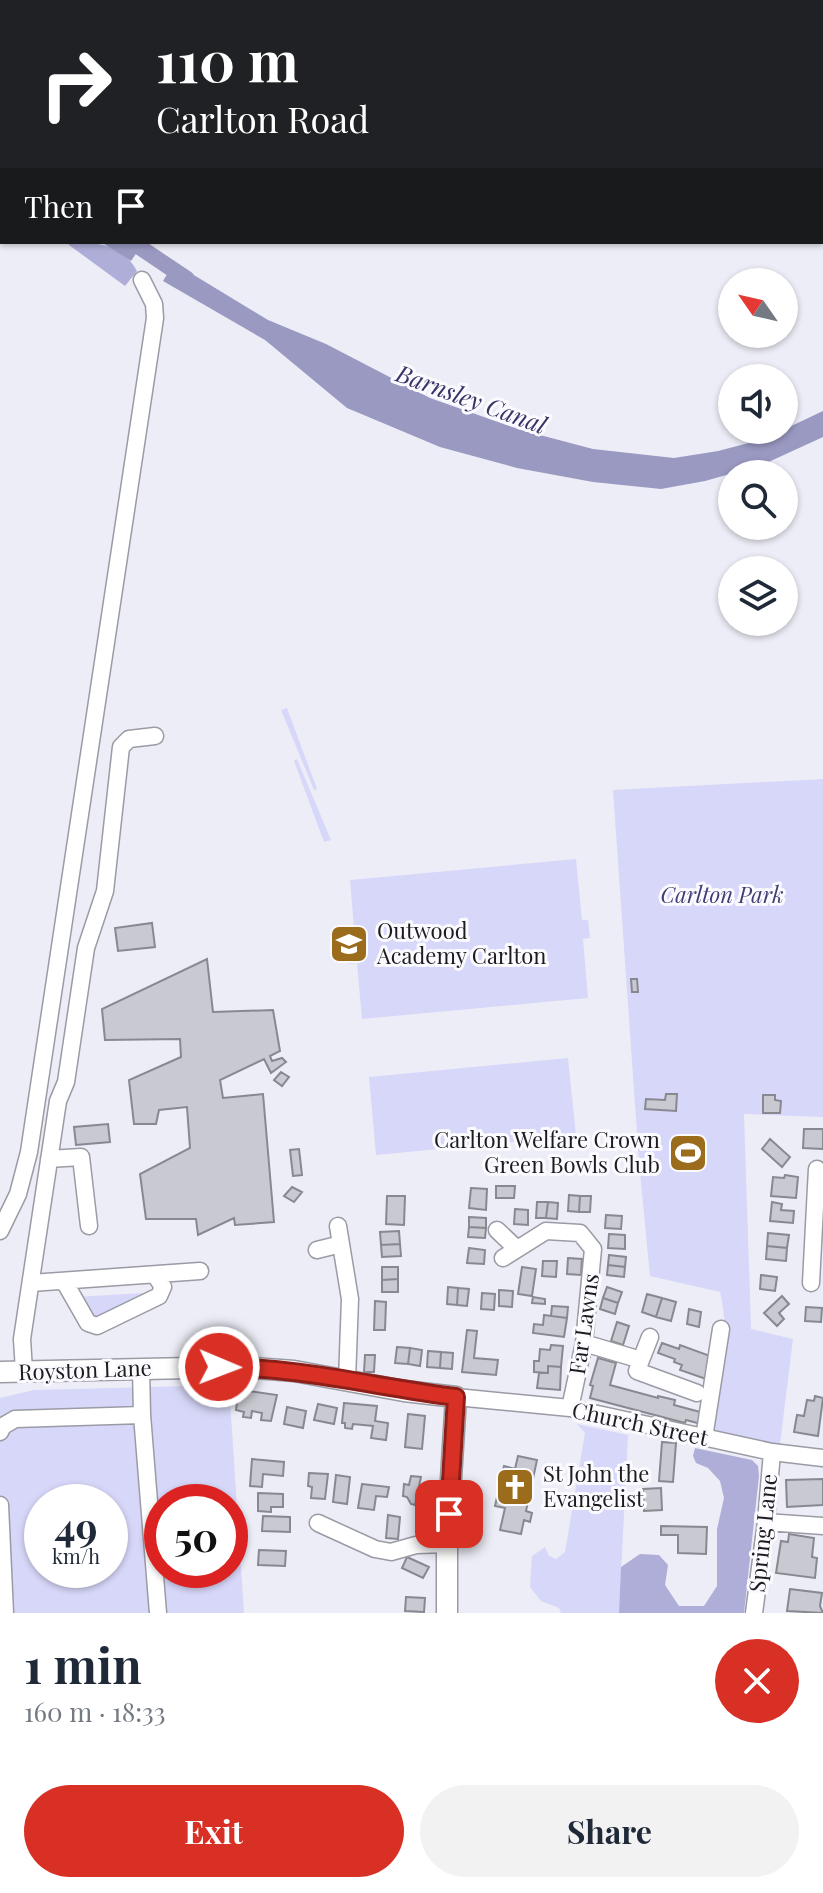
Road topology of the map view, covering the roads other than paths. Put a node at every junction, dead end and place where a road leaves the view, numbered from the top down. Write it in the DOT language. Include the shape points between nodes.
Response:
graph roads {
  1 [pos="142,280"];
  2 [pos="155,736"];
  3 [pos="49,1159"];
  4 [pos="817,1169"];
  5 [pos="820,1187"];
  6 [pos="89,1226"];
  7 [pos="338,1226"];
  8 [pos="497,1230"];
  9 [pos="0,1231"];
  10 [pos="341,1244"];
  11 [pos="317,1250"];
  12 [pos="200,1271"];
  13 [pos="155,1275"];
  14 [pos="64,1281"];
  15 [pos="31,1283"];
  16 [pos="811,1283"];
  17 [pos="721,1329"];
  18 [pos="650,1337"];
  19 [pos="584,1343"];
  20 [pos="641,1360"];
  21 [pos="141,1368"];
  22 [pos="24,1371"];
  23 [pos="0,1372"];
  24 [pos="347,1380"];
  25 [pos="697,1393"];
  26 [pos="456,1397"];
  27 [pos="570,1408"];
  28 [pos="142,1415"];
  29 [pos="0,1432"];
  30 [pos="704,1438"];
  31 [pos="772,1452"];
  32 [pos="823,1458"];
  33 [pos="0,1505"];
  34 [pos="766,1522"];
  35 [pos="318,1523"];
  36 [pos="823,1526"];
  37 [pos="447,1544"];
  38 [pos="5,1613"];
  39 [pos="158,1613"];
  40 [pos="447,1613"];
  41 [pos="754,1613"];
  1 -- 9 [label="street" via="154,304 148,365 29,1152 18,1194"];
  2 -- 3 [label="street" via="129,739 121,747 105,891 86,948"];
  3 -- 6 [label="street" via="81,1157"];
  3 -- 15 [label="street"];
  4 -- 5 [label="street"];
  5 -- 16 [label="street"];
  7 -- 10 [label="street"];
  8 -- 19 [label="street, Far Lawns" via="510,1254 546,1231 580,1233 593,1249"];
  10 -- 11 [label="street"];
  10 -- 24 [label="street" via="350,1299"];
  12 -- 13 [label="street"];
  13 -- 14 [label="street"];
  13 -- 14 [label="street" via="163,1287 159,1296 97,1326 88,1323"];
  14 -- 15 [label="street"];
  15 -- 22 [label="street" via="22,1339"];
  17 -- 30 [label="street"];
  18 -- 20 [label="street"];
  19 -- 20 [label="street"];
  19 -- 27 [label="street, Far Lawns"];
  20 -- 25 [label="street" via="637,1371"];
  21 -- 22 [label="main road, Royston Lane"];
  21 -- 24 [label="main road, Royston Lane" via="253,1368"];
  21 -- 28 [label="street"];
  22 -- 23 [label="main road, Royston Lane"];
  24 -- 26 [label="main road, Royston Lane"];
  26 -- 27 [label="street, Church Street"];
  26 -- 37 [label="main road"];
  27 -- 30 [label="street, Church Street"];
  28 -- 29 [label="street" via="15,1419"];
  28 -- 39 [label="street"];
  30 -- 31 [label="street, Church Street"];
  31 -- 32 [label="street, Church Street"];
  31 -- 34 [label="street, Spring Lane"];
  33 -- 38 [label="street"];
  34 -- 36 [label="street"];
  34 -- 41 [label="street, Spring Lane"];
  35 -- 37 [label="street" via="391,1552"];
  37 -- 40 [label="main road"];
}
